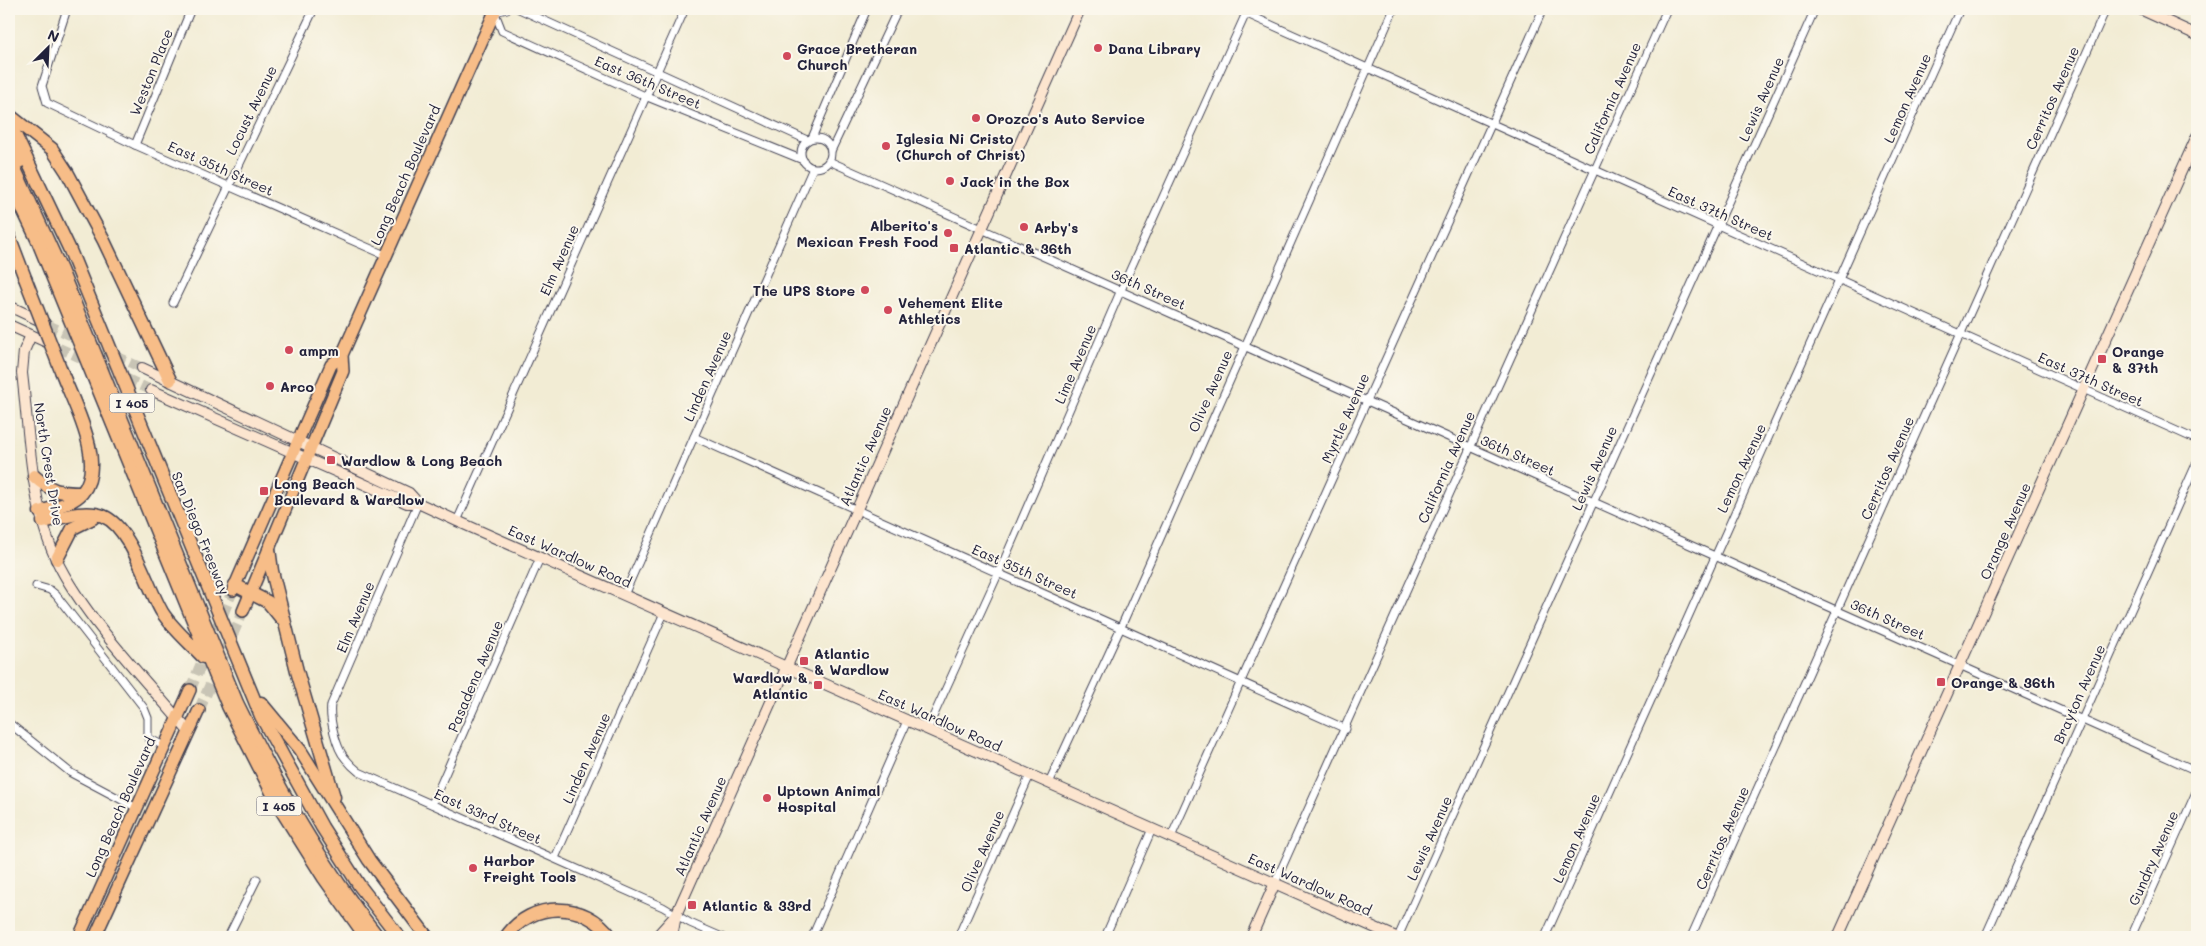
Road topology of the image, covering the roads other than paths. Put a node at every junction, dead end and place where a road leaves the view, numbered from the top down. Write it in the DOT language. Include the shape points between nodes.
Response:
graph roads {
  1 [pos="67,9"];
  2 [pos="191,9"];
  3 [pos="314,9"];
  4 [pos="507,9"];
  5 [pos="519,9"];
  6 [pos="684,9"];
  7 [pos="867,9"];
  8 [pos="898,9"];
  9 [pos="1080,9"];
  10 [pos="1236,9"];
  11 [pos="1394,9"];
  12 [pos="1543,9"];
  13 [pos="1667,9"];
  14 [pos="1814,9"];
  15 [pos="1960,9"];
  16 [pos="2106,9"];
  17 [pos="2140,9"];
  18 [pos="492,10"];
  19 [pos="1247,11"];
  20 [pos="2161,13"];
  21 [pos="2197,35"];
  22 [pos="1368,68"];
  23 [pos="657,70"];
  24 [pos="646,96"];
  25 [pos="9,115"];
  26 [pos="9,122"];
  27 [pos="1492,125"];
  28 [pos="2197,136"];
  29 [pos="810,139"];
  30 [pos="9,142"];
  31 [pos="135,145"];
  32 [pos="831,151"];
  33 [pos="9,156"];
  34 [pos="803,160"];
  35 [pos="829,161"];
  36 [pos="813,168"];
  37 [pos="1595,171"];
  38 [pos="9,180"];
  39 [pos="229,185"];
  40 [pos="1718,225"];
  41 [pos="982,229"];
  42 [pos="9,236"];
  43 [pos="385,255"];
  44 [pos="1840,280"];
  45 [pos="1120,290"];
  46 [pos="173,303"];
  47 [pos="9,306"];
  48 [pos="9,325"];
  49 [pos="48,325"];
  50 [pos="1962,334"];
  51 [pos="31,335"];
  52 [pos="1244,345"];
  53 [pos="58,348"];
  54 [pos="342,355"];
  55 [pos="142,368"];
  56 [pos="170,380"];
  57 [pos="2084,389"];
  58 [pos="151,390"];
  59 [pos="1366,400"];
  60 [pos="694,437"];
  61 [pos="298,440"];
  62 [pos="2197,440"];
  63 [pos="312,446"];
  64 [pos="1470,447"];
  65 [pos="292,453"];
  66 [pos="307,459"];
  67 [pos="2197,462"];
  68 [pos="34,476"];
  69 [pos="81,493"];
  70 [pos="1592,502"];
  71 [pos="418,503"];
  72 [pos="856,509"];
  73 [pos="100,515"];
  74 [pos="41,517"];
  75 [pos="457,521"];
  76 [pos="269,549"];
  77 [pos="1714,556"];
  78 [pos="540,558"];
  79 [pos="57,560"];
  80 [pos="999,572"];
  81 [pos="36,586"];
  82 [pos="234,587"];
  83 [pos="251,592"];
  84 [pos="624,595"];
  85 [pos="1837,610"];
  86 [pos="242,611"];
  87 [pos="664,613"];
  88 [pos="286,624"];
  89 [pos="1121,627"];
  90 [pos="210,664"];
  91 [pos="1960,664"];
  92 [pos="787,668"];
  93 [pos="1242,682"];
  94 [pos="248,687"];
  95 [pos="190,690"];
  96 [pos="199,710"];
  97 [pos="330,714"];
  98 [pos="177,718"];
  99 [pos="2081,719"];
  100 [pos="907,721"];
  101 [pos="9,723"];
  102 [pos="1346,728"];
  103 [pos="927,730"];
  104 [pos="189,732"];
  105 [pos="164,746"];
  106 [pos="2197,771"];
  107 [pos="1030,775"];
  108 [pos="1049,783"];
  109 [pos="2197,790"];
  110 [pos="432,804"];
  111 [pos="135,807"];
  112 [pos="338,811"];
  113 [pos="1152,830"];
  114 [pos="1171,837"];
  115 [pos="555,858"];
  116 [pos="257,879"];
  117 [pos="1275,883"];
  118 [pos="676,915"];
  119 [pos="426,934"];
  120 [pos="79,937"];
  121 [pos="95,937"];
  122 [pos="228,937"];
  123 [pos="366,937"];
  124 [pos="378,937"];
  125 [pos="399,937"];
  126 [pos="506,937"];
  127 [pos="611,937"];
  128 [pos="656,937"];
  129 [pos="672,937"];
  130 [pos="722,937"];
  131 [pos="812,937"];
  132 [pos="958,937"];
  133 [pos="1105,937"];
  134 [pos="1251,937"];
  135 [pos="1397,937"];
  136 [pos="1545,937"];
  137 [pos="1691,937"];
  138 [pos="1838,937"];
  139 [pos="1985,937"];
  140 [pos="2132,937"];
  1 -- 31 [label="street, East 35th Street" via="42,86 48,102"];
  2 -- 31 [label="street, Weston Place"];
  3 -- 39 [label="street, Locust Avenue"];
  4 -- 18 [label="street"];
  5 -- 23 [label="street, East 36th Street"];
  6 -- 23 [label="street, Elm Avenue"];
  7 -- 29 [label="street"];
  8 -- 32 [label="street"];
  9 -- 41 [label="main road, Atlantic Avenue"];
  10 -- 19 [label="street, East 37th Street"];
  11 -- 22 [label="street, Olive Avenue"];
  12 -- 27 [label="street, Myrtle Avenue"];
  13 -- 37 [label="street, California Avenue"];
  14 -- 40 [label="street, Lewis Avenue"];
  15 -- 44 [label="street, Lemon Avenue"];
  16 -- 50 [label="street, Cerritos Avenue"];
  17 -- 20 [label="main road"];
  18 -- 24 [label="street, East 36th Street" via="502,31"];
  18 -- 43 [label="main road, Long Beach Boulevard"];
  19 -- 22 [label="street, East 37th Street"];
  19 -- 45 [label="street, Lime Avenue"];
  20 -- 21 [label="main road"];
  22 -- 27 [label="street, East 37th Street"];
  22 -- 52 [label="street, Olive Avenue"];
  23 -- 24 [label="street, Elm Avenue"];
  23 -- 29 [label="street, East 36th Street"];
  24 -- 34 [label="street, East 36th Street"];
  24 -- 75 [label="street, Elm Avenue"];
  25 -- 56 [label="highway" via="52,149 66,172 104,241"];
  26 -- 94 [label="highway, San Diego Freeway / I 405" via="69,248"];
  27 -- 37 [label="street, East 37th Street"];
  27 -- 59 [label="street, Myrtle Avenue"];
  28 -- 57 [label="main road, Orange Avenue"];
  29 -- 32 [label="street" via="826,142"];
  29 -- 34 [label="street" via="802,147"];
  30 -- 94 [label="highway" via="50,228 228,669"];
  31 -- 39 [label="street, East 35th Street"];
  32 -- 35 [label="street"];
  33 -- 124 [label="highway" via="61,270 237,703 264,759 310,840"];
  34 -- 36 [label="street"];
  35 -- 36 [label="street" via="822,167"];
  35 -- 41 [label="street, 36th Street"];
  36 -- 60 [label="street, Linden Avenue"];
  37 -- 40 [label="street, East 37th Street"];
  37 -- 64 [label="street, California Avenue"];
  38 -- 90 [label="highway, I 405" via="43,254"];
  39 -- 43 [label="street, East 35th Street"];
  39 -- 46 [label="street, Locust Avenue"];
  40 -- 44 [label="street, East 37th Street"];
  40 -- 70 [label="street, Lewis Avenue"];
  41 -- 45 [label="street, 36th Street"];
  41 -- 72 [label="main road, Atlantic Avenue"];
  42 -- 69 [label="highway, bridge" via="92,455 89,481"];
  43 -- 54 [label="main road, Long Beach Boulevard"];
  44 -- 50 [label="street, East 37th Street"];
  44 -- 77 [label="street, Lemon Avenue"];
  45 -- 52 [label="street, 36th Street"];
  45 -- 80 [label="street, Lime Avenue"];
  47 -- 49 [label="main road"];
  48 -- 51 [label="main road"];
  50 -- 57 [label="street, East 37th Street"];
  50 -- 85 [label="street, Cerritos Avenue"];
  51 -- 53 [label="main road"];
  51 -- 68 [label="main road, North Crest Drive" via="22,362"];
  52 -- 59 [label="street, 36th Street"];
  52 -- 89 [label="street, Olive Avenue"];
  54 -- 61 [label="main road, Long Beach Boulevard" via="331,365"];
  54 -- 63 [label="main road, Long Beach Boulevard" via="342,371"];
  55 -- 56 [label="main road, East Wardlow Road"];
  56 -- 61 [label="main road, East Wardlow Road"];
  57 -- 62 [label="street, East 37th Street"];
  57 -- 91 [label="main road, Orange Avenue"];
  58 -- 65 [label="main road, East Wardlow Road"];
  59 -- 64 [label="street, 36th Street"];
  59 -- 93 [label="street, Myrtle Avenue"];
  60 -- 72 [label="street, East 35th Street"];
  60 -- 84 [label="street, Linden Avenue"];
  61 -- 63 [label="main road, East Wardlow Road"];
  61 -- 65 [label="main road, Long Beach Boulevard"];
  63 -- 66 [label="main road, Long Beach Boulevard"];
  63 -- 71 [label="main road, East Wardlow Road" via="409,493"];
  64 -- 70 [label="street, 36th Street"];
  64 -- 102 [label="street, California Avenue"];
  65 -- 66 [label="main road, East Wardlow Road"];
  65 -- 82 [label="main road, Long Beach Boulevard"];
  66 -- 71 [label="main road, East Wardlow Road" via="407,503"];
  66 -- 76 [label="main road, Long Beach Boulevard"];
  67 -- 99 [label="street, Brayton Avenue"];
  68 -- 69 [label="highway" via="57,492"];
  68 -- 74 [label="main road, North Crest Drive"];
  69 -- 74 [label="highway"];
  70 -- 77 [label="street, 36th Street"];
  70 -- 135 [label="street, Lewis Avenue"];
  71 -- 75 [label="main road, East Wardlow Road"];
  71 -- 97 [label="street, Elm Avenue" via="331,705"];
  72 -- 80 [label="street, East 35th Street"];
  72 -- 92 [label="main road, Atlantic Avenue"];
  73 -- 74 [label="highway"];
  73 -- 79 [label="highway" via="73,528"];
  73 -- 90 [label="highway" via="112,522 124,538 163,613"];
  74 -- 79 [label="main road, North Crest Drive"];
  75 -- 78 [label="main road, East Wardlow Road"];
  76 -- 83 [label="main road, Long Beach Boulevard"];
  76 -- 88 [label="highway"];
  77 -- 85 [label="street, 36th Street"];
  77 -- 136 [label="street, Lemon Avenue"];
  78 -- 84 [label="main road, East Wardlow Road"];
  78 -- 110 [label="street, Pasadena Avenue"];
  79 -- 98 [label="main road, North Crest Drive" via="92,615"];
  80 -- 89 [label="street, East 35th Street"];
  80 -- 103 [label="street, Lime Avenue"];
  81 -- 105 [label="street" via="50,590 62,603 144,708 148,718 148,738"];
  82 -- 83 [label="highway"];
  83 -- 86 [label="main road, Long Beach Boulevard"];
  83 -- 88 [label="highway" via="272,605"];
  84 -- 87 [label="main road, East Wardlow Road"];
  85 -- 91 [label="street, 36th Street"];
  85 -- 137 [label="street, Cerritos Avenue"];
  87 -- 92 [label="main road, East Wardlow Road"];
  87 -- 115 [label="street, Linden Avenue"];
  88 -- 112 [label="highway"];
  89 -- 93 [label="street, East 35th Street"];
  89 -- 108 [label="street, Olive Avenue"];
  90 -- 123 [label="highway, I 405" via="280,808"];
  91 -- 99 [label="street, 36th Street"];
  91 -- 138 [label="main road, Orange Avenue"];
  92 -- 100 [label="main road, East Wardlow Road"];
  92 -- 118 [label="main road, Atlantic Avenue"];
  93 -- 102 [label="street, East 35th Street"];
  93 -- 114 [label="street, Myrtle Avenue"];
  94 -- 112 [label="highway" via="300,750"];
  94 -- 125 [label="highway, San Diego Freeway / I 405" via="322,827"];
  95 -- 98 [label="main road, Long Beach Boulevard"];
  96 -- 104 [label="main road"];
  97 -- 110 [label="street, East 33rd Street" via="343,757 359,772"];
  98 -- 104 [label="main road, North Crest Drive"];
  98 -- 105 [label="main road, Long Beach Boulevard"];
  99 -- 106 [label="street, 36th Street"];
  99 -- 139 [label="street, Brayton Avenue"];
  100 -- 103 [label="main road, East Wardlow Road"];
  100 -- 131 [label="street"];
  101 -- 111 [label="street" via="71,773"];
  102 -- 117 [label="street, California Avenue"];
  103 -- 107 [label="main road, East Wardlow Road"];
  104 -- 121 [label="main road"];
  105 -- 111 [label="main road, Long Beach Boulevard"];
  107 -- 108 [label="main road, East Wardlow Road"];
  107 -- 132 [label="street, Olive Avenue"];
  108 -- 113 [label="main road, East Wardlow Road"];
  109 -- 140 [label="street, Gundry Avenue"];
  110 -- 115 [label="street, East 33rd Street"];
  111 -- 120 [label="main road, Long Beach Boulevard"];
  112 -- 119 [label="highway" via="389,888"];
  113 -- 114 [label="main road, East Wardlow Road"];
  113 -- 133 [label="street"];
  114 -- 117 [label="main road, East Wardlow Road"];
  115 -- 118 [label="street, East 33rd Street"];
  116 -- 122 [label="street"];
  117 -- 134 [label="main road, California Avenue"];
  117 -- 135 [label="main road, East Wardlow Road"];
  118 -- 128 [label="main road, Atlantic Avenue"];
  118 -- 129 [label="main road, Atlantic Avenue"];
  118 -- 130 [label="street, East 33rd Street"];
  126 -- 127 [label="highway" via="529,916 555,909 574,911 591,918"];
}
